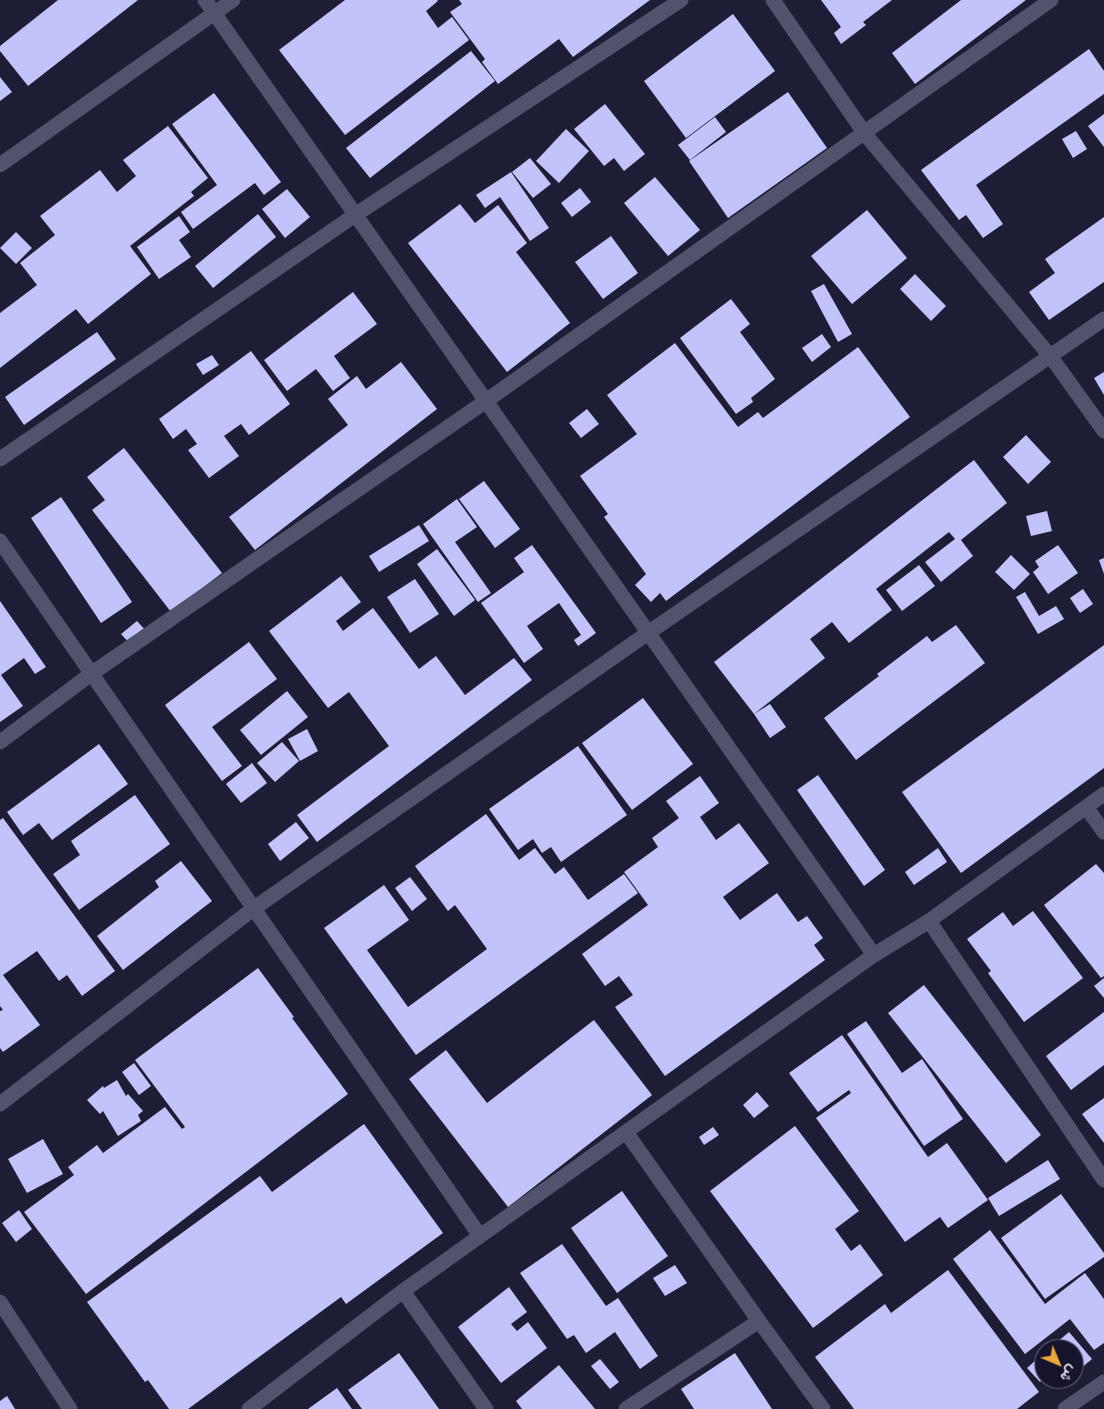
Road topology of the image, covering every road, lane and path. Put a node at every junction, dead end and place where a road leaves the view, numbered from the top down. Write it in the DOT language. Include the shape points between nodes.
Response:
graph roads {
  1 [pos="205,0"];
  2 [pos="233,0"];
  3 [pos="681,0"];
  4 [pos="773,0"];
  5 [pos="1051,0"];
  6 [pos="214,13"];
  7 [pos="865,134"];
  8 [pos="0,165"];
  9 [pos="355,215"];
  10 [pos="1104,319"];
  11 [pos="1051,357"];
  12 [pos="486,401"];
  13 [pos="1104,431"];
  14 [pos="0,459"];
  15 [pos="0,542"];
  16 [pos="648,633"];
  17 [pos="91,674"];
  18 [pos="0,742"];
  19 [pos="1104,794"];
  20 [pos="1086,807"];
  21 [pos="1104,832"];
  22 [pos="253,909"];
  23 [pos="930,921"];
  24 [pos="874,955"];
  25 [pos="0,1104"];
  26 [pos="626,1132"];
  27 [pos="1104,1180"];
  28 [pos="480,1236"];
  29 [pos="404,1291"];
  30 [pos="0,1302"];
  31 [pos="759,1321"];
  32 [pos="1104,1382"];
  33 [pos="70,1409"];
  34 [pos="249,1409"];
  35 [pos="486,1409"];
  36 [pos="626,1409"];
  37 [pos="823,1409"];
  38 [pos="1065,1409"];
  1 -- 6 [label="street"];
  2 -- 6 [label="street"];
  3 -- 9 [label="street"];
  4 -- 7 [label="street"];
  5 -- 7 [label="street"];
  6 -- 8 [label="street"];
  6 -- 9 [label="street"];
  7 -- 11 [label="street"];
  7 -- 12 [label="street"];
  9 -- 12 [label="street"];
  9 -- 14 [label="street"];
  10 -- 11 [label="street"];
  11 -- 13 [label="street"];
  11 -- 16 [label="street"];
  12 -- 16 [label="street"];
  12 -- 17 [label="street"];
  15 -- 17 [label="street"];
  16 -- 22 [label="street"];
  16 -- 24 [label="street"];
  17 -- 18 [label="street"];
  17 -- 22 [label="street"];
  19 -- 20 [label="street"];
  20 -- 21 [label="street"];
  20 -- 23 [label="street"];
  22 -- 25 [label="street"];
  22 -- 28 [label="street"];
  23 -- 24 [label="street"];
  23 -- 27 [label="street"];
  24 -- 26 [label="street"];
  26 -- 28 [label="street"];
  26 -- 31 [label="street"];
  28 -- 29 [label="street"];
  29 -- 34 [label="street"];
  29 -- 35 [label="street"];
  30 -- 33 [label="street"];
  31 -- 36 [label="street"];
  31 -- 37 [label="street"];
  32 -- 38 [label="street"];
}
